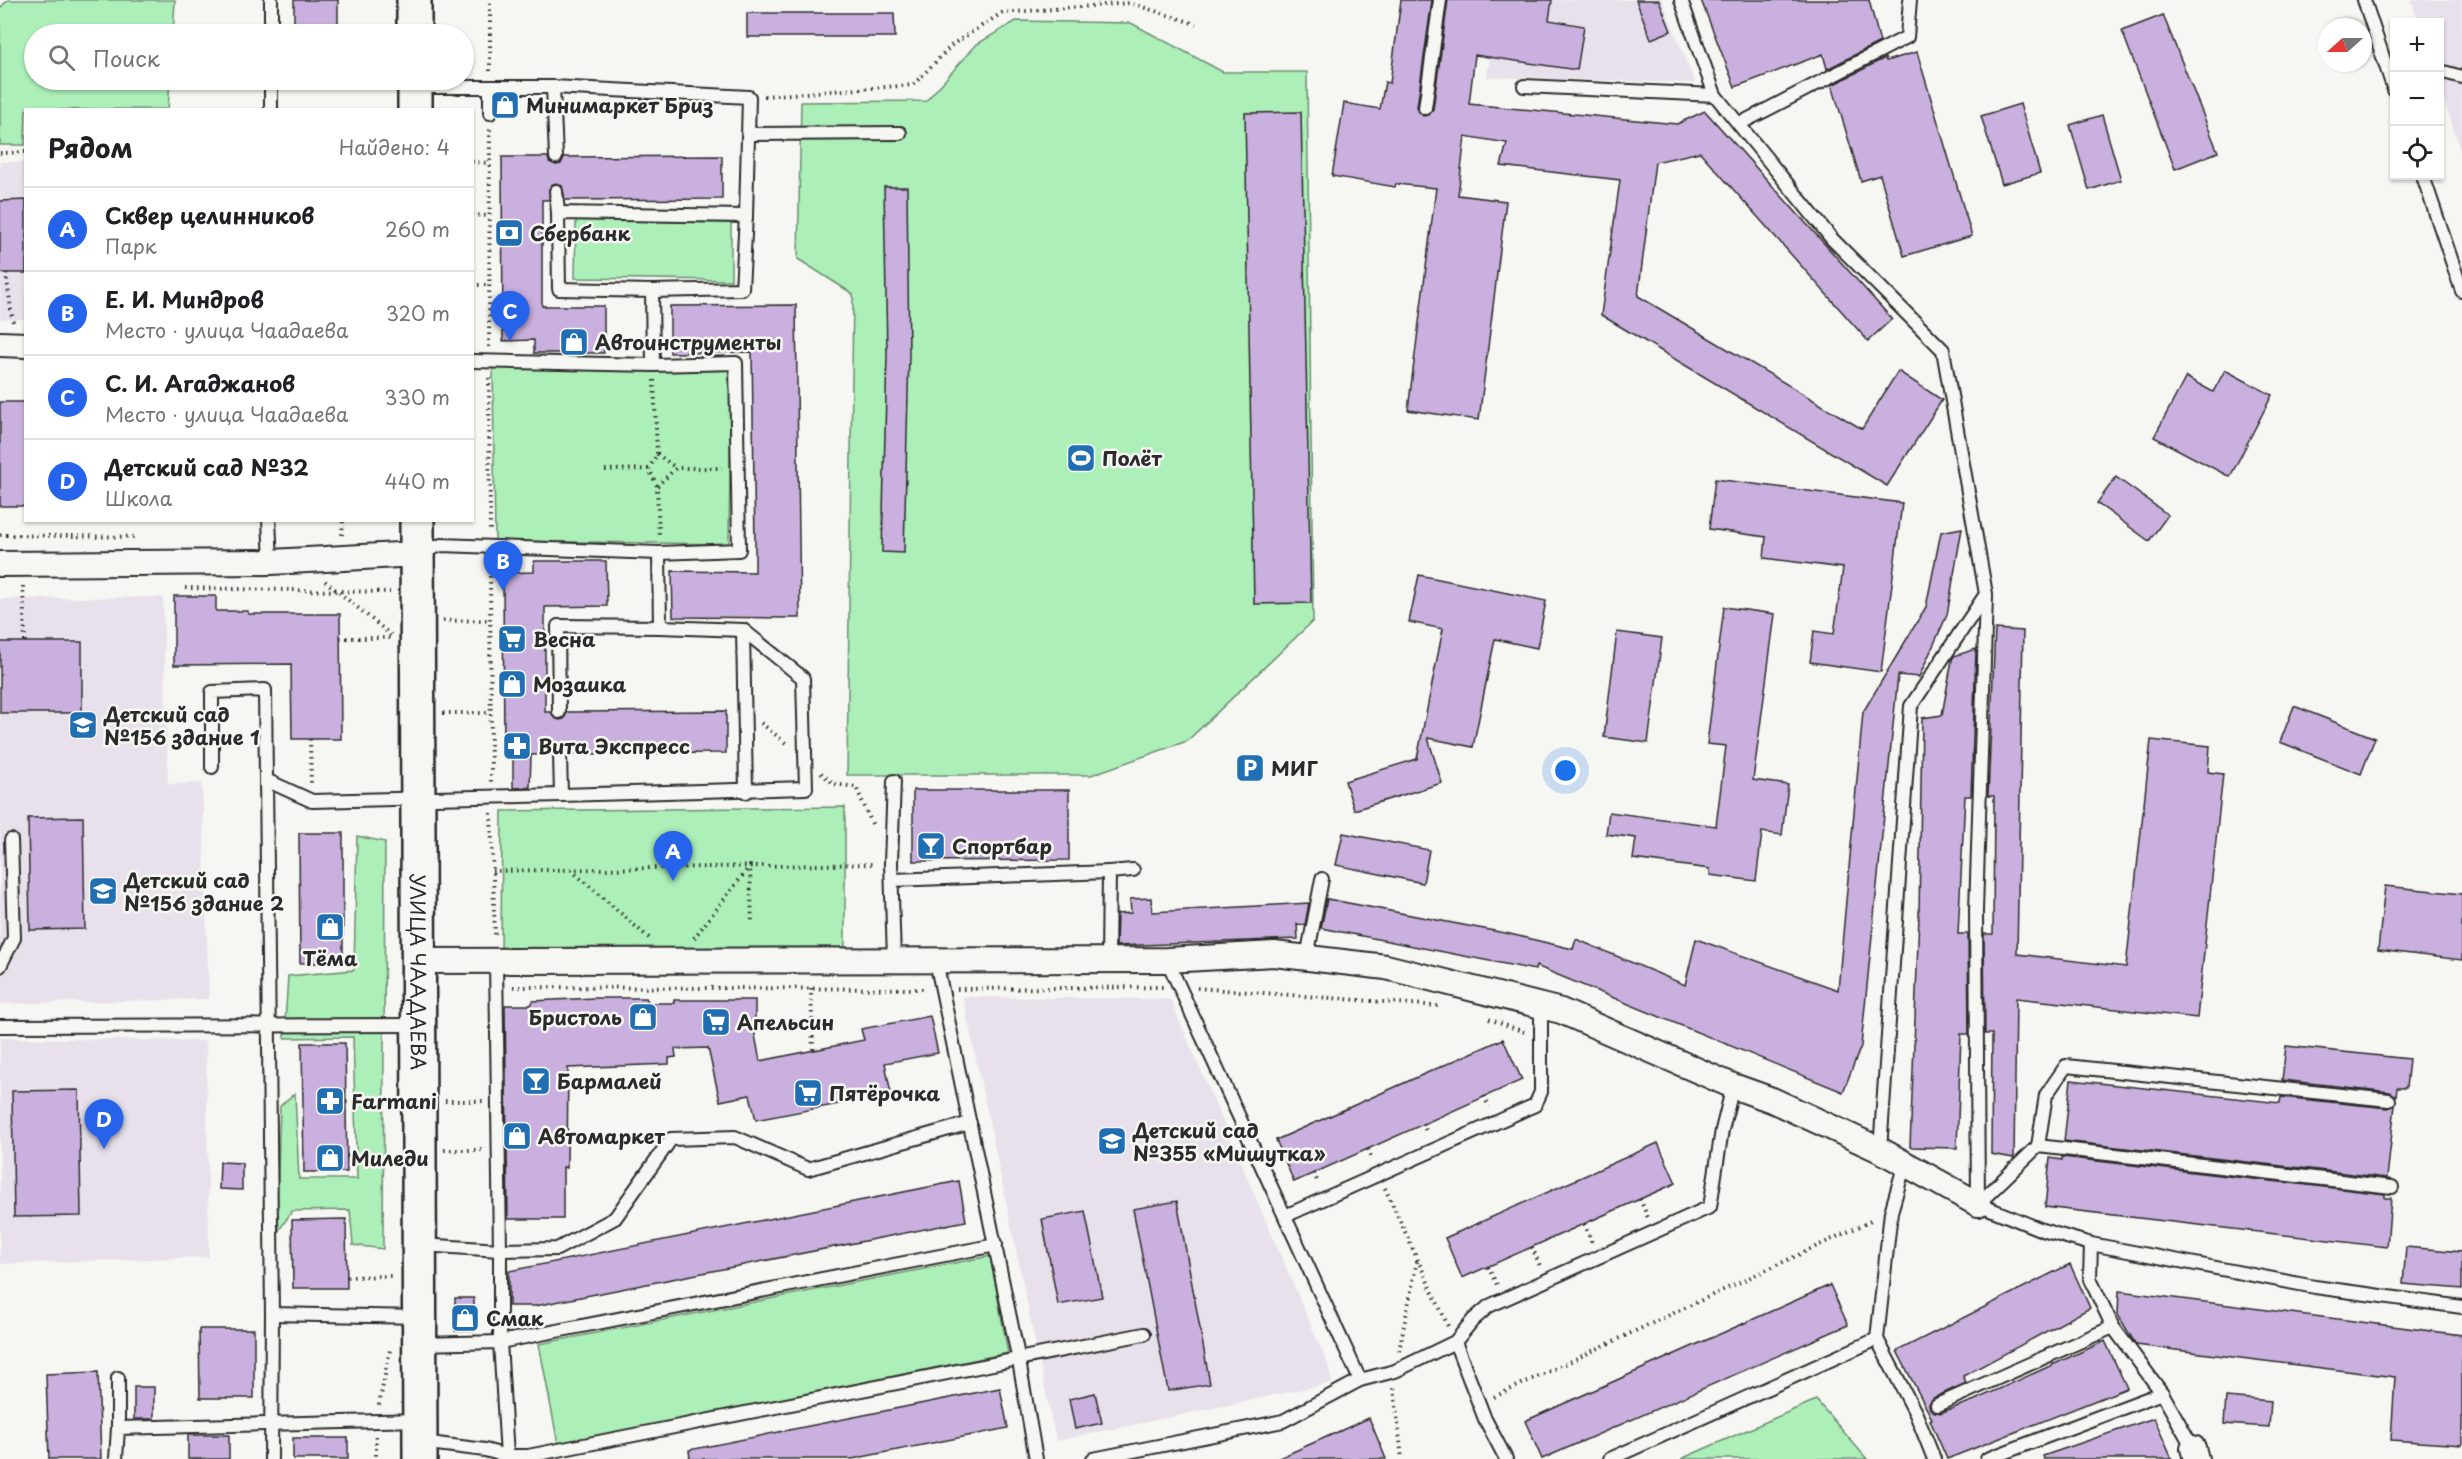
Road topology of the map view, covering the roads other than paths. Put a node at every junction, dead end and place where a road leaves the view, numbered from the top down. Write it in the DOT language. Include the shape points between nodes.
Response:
graph roads {
  1 [pos="271,0"];
  2 [pos="414,0"];
  3 [pos="1440,0"];
  4 [pos="1681,0"];
  5 [pos="1910,0"];
  6 [pos="2364,0"];
  7 [pos="271,24"];
  8 [pos="414,24"];
  9 [pos="2389,59"];
  10 [pos="2443,72"];
  11 [pos="2462,77"];
  12 [pos="1524,86"];
  13 [pos="490,87"];
  14 [pos="553,87"];
  15 [pos="474,88"];
  16 [pos="271,90"];
  17 [pos="445,90"];
  18 [pos="415,92"];
  19 [pos="1715,95"];
  20 [pos="271,108"];
  21 [pos="1425,108"];
  22 [pos="490,113"];
  23 [pos="1739,124"];
  24 [pos="900,133"];
  25 [pos="748,134"];
  26 [pos="556,157"];
  27 [pos="2424,180"];
  28 [pos="556,191"];
  29 [pos="558,213"];
  30 [pos="746,216"];
  31 [pos="652,291"];
  32 [pos="2462,291"];
  33 [pos="474,361"];
  34 [pos="653,365"];
  35 [pos="269,522"];
  36 [pos="417,522"];
  37 [pos="659,553"];
  38 [pos="417,554"];
  39 [pos="271,562"];
  40 [pos="15,571"];
  41 [pos="1986,594"];
  42 [pos="660,627"];
  43 [pos="743,630"];
  44 [pos="559,712"];
  45 [pos="560,754"];
  46 [pos="212,767"];
  47 [pos="266,780"];
  48 [pos="894,781"];
  49 [pos="746,792"];
  50 [pos="561,795"];
  51 [pos="418,799"];
  52 [pos="12,840"];
  53 [pos="1133,870"];
  54 [pos="1109,872"];
  55 [pos="1322,879"];
  56 [pos="892,880"];
  57 [pos="1307,957"];
  58 [pos="894,960"];
  59 [pos="1167,960"];
  60 [pos="495,961"];
  61 [pos="936,961"];
  62 [pos="1108,961"];
  63 [pos="418,962"];
  64 [pos="0,966"];
  65 [pos="1541,1006"];
  66 [pos="418,1025"];
  67 [pos="0,1026"];
  68 [pos="270,1026"];
  69 [pos="1733,1086"];
  70 [pos="2389,1100"];
  71 [pos="970,1123"];
  72 [pos="2038,1146"];
  73 [pos="1880,1150"];
  74 [pos="1905,1163"];
  75 [pos="2392,1187"];
  76 [pos="1978,1204"];
  77 [pos="1285,1216"];
  78 [pos="2091,1244"];
  79 [pos="419,1245"];
  80 [pos="996,1245"];
  81 [pos="500,1250"];
  82 [pos="2462,1307"];
  83 [pos="272,1314"];
  84 [pos="2113,1327"];
  85 [pos="420,1331"];
  86 [pos="1144,1334"];
  87 [pos="1877,1339"];
  88 [pos="500,1342"];
  89 [pos="1455,1342"];
  90 [pos="1019,1361"];
  91 [pos="118,1378"];
  92 [pos="1360,1380"];
  93 [pos="2162,1393"];
  94 [pos="1937,1405"];
  95 [pos="270,1424"];
  96 [pos="118,1428"];
  97 [pos="420,1440"];
  98 [pos="2194,1453"];
  99 [pos="507,1458"];
  100 [pos="116,1459"];
  101 [pos="271,1459"];
  102 [pos="1036,1459"];
  103 [pos="1093,1459"];
  104 [pos="1506,1459"];
  105 [pos="1610,1459"];
  106 [pos="1934,1459"];
  107 [pos="1987,1459"];
  1 -- 7 [label="lane"];
  2 -- 8 [label="street"];
  3 -- 21 [label="lane"];
  4 -- 19 [label="lane"];
  5 -- 23 [label="lane" via="1907,37"];
  6 -- 9 [label="lane"];
  10 -- 11 [label="lane"];
  12 -- 19 [label="lane"];
  13 -- 14 [label="lane"];
  13 -- 15 [label="lane"];
  13 -- 22 [label="lane"];
  14 -- 25 [label="lane" via="749,97"];
  14 -- 26 [label="lane"];
  16 -- 20 [label="lane"];
  17 -- 18 [label="lane"];
  19 -- 23 [label="lane"];
  23 -- 41 [label="lane" via="1832,239 1942,350"];
  24 -- 25 [label="lane"];
  25 -- 30 [label="lane"];
  27 -- 32 [label="lane"];
  28 -- 29 [label="lane"];
  29 -- 30 [label="lane"];
  29 -- 31 [label="lane" via="559,289"];
  30 -- 31 [label="lane" via="742,289"];
  31 -- 34 [label="lane"];
  33 -- 34 [label="lane"];
  34 -- 37 [label="lane" via="736,363 739,550"];
  35 -- 39 [label="lane"];
  36 -- 38 [label="street, УЛИЦА ЧААДАЕВА"];
  37 -- 38 [label="lane" via="441,545"];
  37 -- 42 [label="lane"];
  38 -- 39 [label="street"];
  38 -- 51 [label="street, УЛИЦА ЧААДАЕВА"];
  39 -- 40 [label="street"];
  41 -- 73 [label="lane" via="1911,706"];
  41 -- 76 [label="lane" via="1976,910"];
  42 -- 43 [label="lane"];
  42 -- 44 [label="lane" via="558,626"];
  43 -- 49 [label="lane"];
  43 -- 49 [label="lane" via="803,678 806,788"];
  45 -- 50 [label="lane"];
  46 -- 47 [label="lane" via="212,692 265,690"];
  47 -- 51 [label="lane" via="312,801"];
  47 -- 68 [label="lane"];
  48 -- 56 [label="lane"];
  49 -- 50 [label="lane"];
  50 -- 51 [label="lane"];
  51 -- 63 [label="street, УЛИЦА ЧААДАЕВА"];
  52 -- 64 [label="lane" via="14,938"];
  53 -- 54 [label="lane"];
  54 -- 56 [label="lane"];
  54 -- 62 [label="lane"];
  55 -- 57 [label="lane"];
  56 -- 58 [label="lane"];
  57 -- 59 [label="street" via="1274,954"];
  57 -- 65 [label="street" via="1386,967"];
  58 -- 60 [label="street"];
  58 -- 61 [label="street"];
  59 -- 62 [label="street"];
  59 -- 77 [label="lane"];
  60 -- 63 [label="street"];
  60 -- 81 [label="lane"];
  61 -- 62 [label="street"];
  61 -- 71 [label="lane"];
  63 -- 66 [label="street, УЛИЦА ЧААДАЕВА"];
  65 -- 69 [label="street" via="1562,1011"];
  65 -- 77 [label="lane" via="1541,1092 1535,1105"];
  66 -- 68 [label="lane"];
  66 -- 79 [label="street, УЛИЦА ЧААДАЕВА"];
  67 -- 68 [label="lane"];
  68 -- 83 [label="lane"];
  69 -- 73 [label="street"];
  69 -- 89 [label="lane" via="1710,1207 1490,1306"];
  70 -- 72 [label="lane" via="2066,1066 2046,1095"];
  71 -- 80 [label="lane"];
  71 -- 81 [label="lane" via="808,1169 735,1137 671,1138 615,1218 557,1249"];
  72 -- 75 [label="lane"];
  72 -- 76 [label="lane"];
  73 -- 74 [label="street"];
  74 -- 76 [label="street"];
  74 -- 87 [label="lane" via="1891,1212"];
  76 -- 78 [label="lane" via="2042,1230"];
  77 -- 92 [label="lane"];
  78 -- 82 [label="lane" via="2315,1287"];
  78 -- 84 [label="lane" via="2091,1279"];
  79 -- 81 [label="lane"];
  79 -- 85 [label="street, УЛИЦА ЧААДАЕВА"];
  80 -- 88 [label="lane"];
  80 -- 90 [label="lane"];
  81 -- 88 [label="lane"];
  83 -- 85 [label="lane"];
  83 -- 95 [label="lane"];
  84 -- 93 [label="lane"];
  84 -- 94 [label="lane"];
  85 -- 88 [label="lane"];
  85 -- 97 [label="street, УЛИЦА ЧААДАЕВА"];
  86 -- 90 [label="lane"];
  87 -- 105 [label="lane"];
  87 -- 106 [label="lane" via="1916,1414"];
  88 -- 99 [label="lane"];
  89 -- 92 [label="lane" via="1395,1371"];
  89 -- 104 [label="lane"];
  90 -- 99 [label="lane"];
  90 -- 102 [label="lane"];
  91 -- 96 [label="lane"];
  92 -- 103 [label="lane" via="1283,1421"];
  93 -- 98 [label="lane"];
  93 -- 107 [label="lane"];
  95 -- 96 [label="lane"];
  95 -- 97 [label="lane"];
  95 -- 101 [label="lane"];
  96 -- 100 [label="lane"];
  97 -- 99 [label="lane" via="485,1450"];
}
